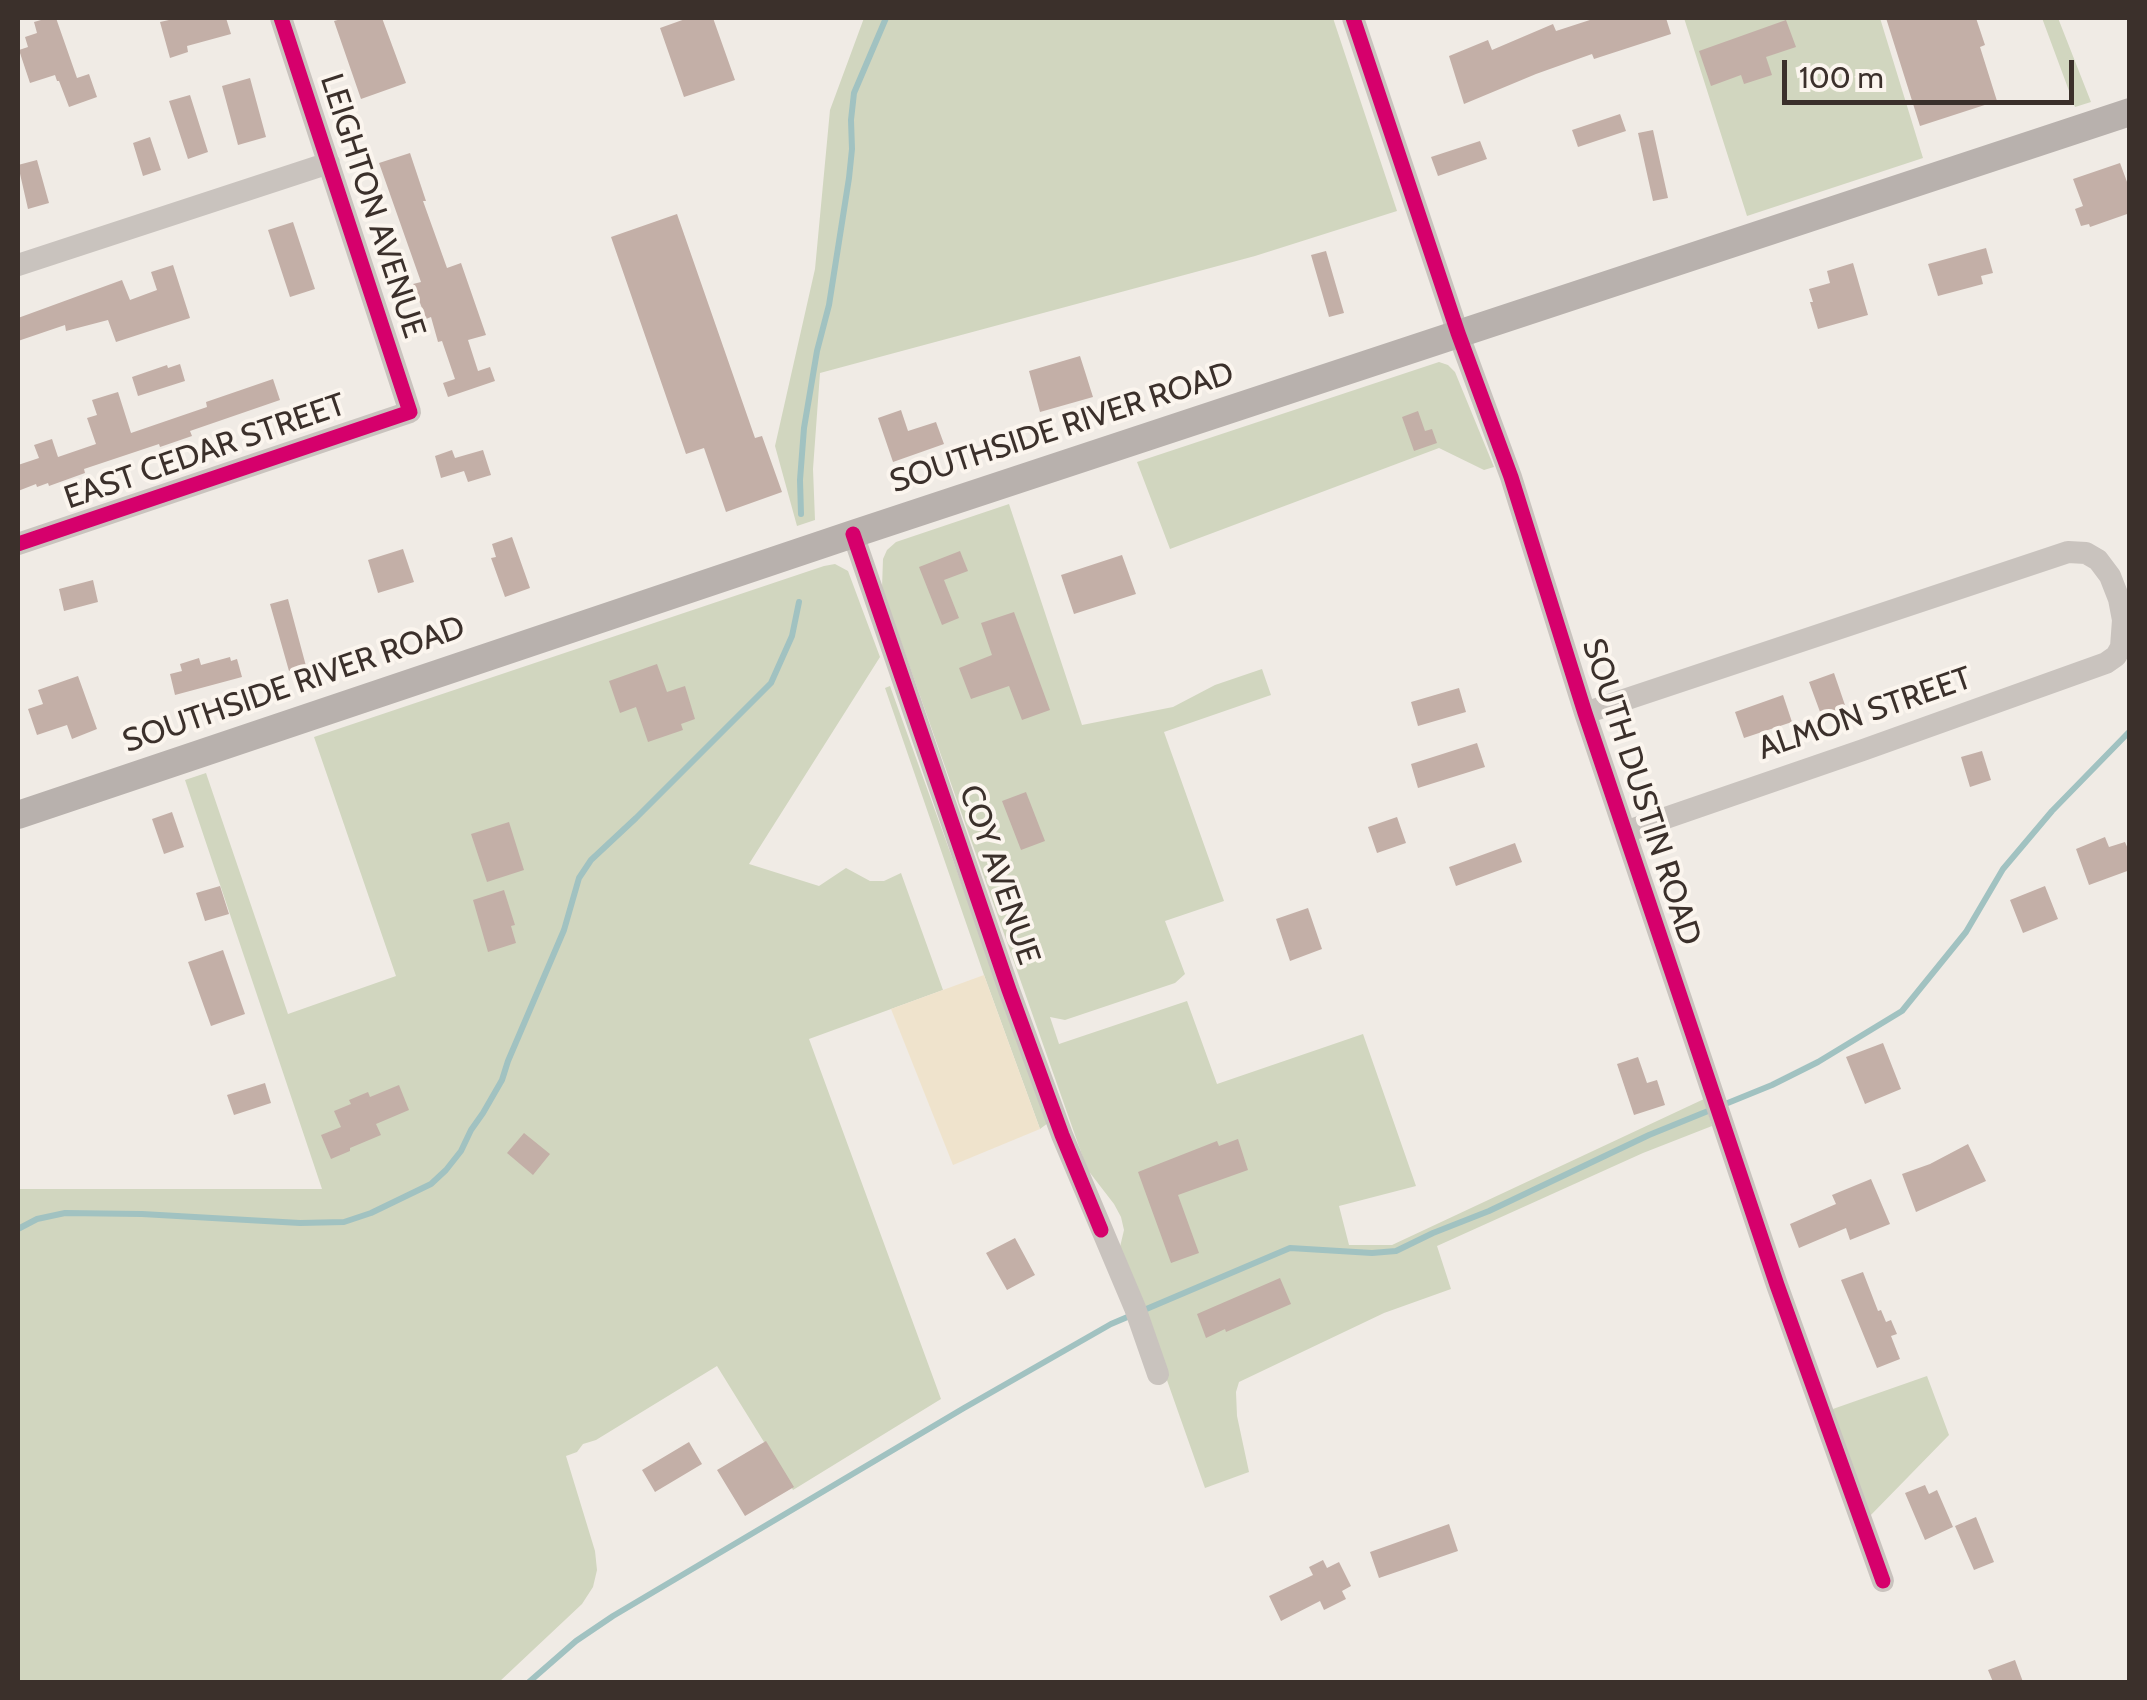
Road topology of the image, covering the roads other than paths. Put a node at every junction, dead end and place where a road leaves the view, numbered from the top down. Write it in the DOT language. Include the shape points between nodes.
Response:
graph roads {
  1 [pos="281,18"];
  2 [pos="1353,18"];
  3 [pos="2130,112"];
  4 [pos="329,162"];
  5 [pos="18,265"];
  6 [pos="1458,333"];
  7 [pos="410,412"];
  8 [pos="853,534"];
  9 [pos="18,544"];
  10 [pos="1585,713"];
  11 [pos="18,815"];
  12 [pos="1624,832"];
  13 [pos="1158,1374"];
  14 [pos="1883,1581"];
  1 -- 4 [label="street, LEIGHTON AVENUE"];
  2 -- 6 [label="street, SOUTH DUSTIN ROAD"];
  3 -- 6 [label="main road, SOUTHSIDE RIVER ROAD"];
  4 -- 5 [label="street"];
  4 -- 7 [label="street, LEIGHTON AVENUE"];
  6 -- 8 [label="main road, SOUTHSIDE RIVER ROAD"];
  6 -- 10 [label="street, SOUTH DUSTIN ROAD"];
  7 -- 9 [label="street, EAST CEDAR STREET"];
  8 -- 11 [label="main road, SOUTHSIDE RIVER ROAD"];
  8 -- 13 [label="street, COY AVENUE" via="1009,990"];
  10 -- 12 [label="street, SOUTH DUSTIN ROAD"];
  10 -- 12 [label="street, ALMON STREET" via="2068,552 2086,553 2110,576 2124,620 2121,647 2106,663"];
  12 -- 14 [label="street, SOUTH DUSTIN ROAD"];
}
